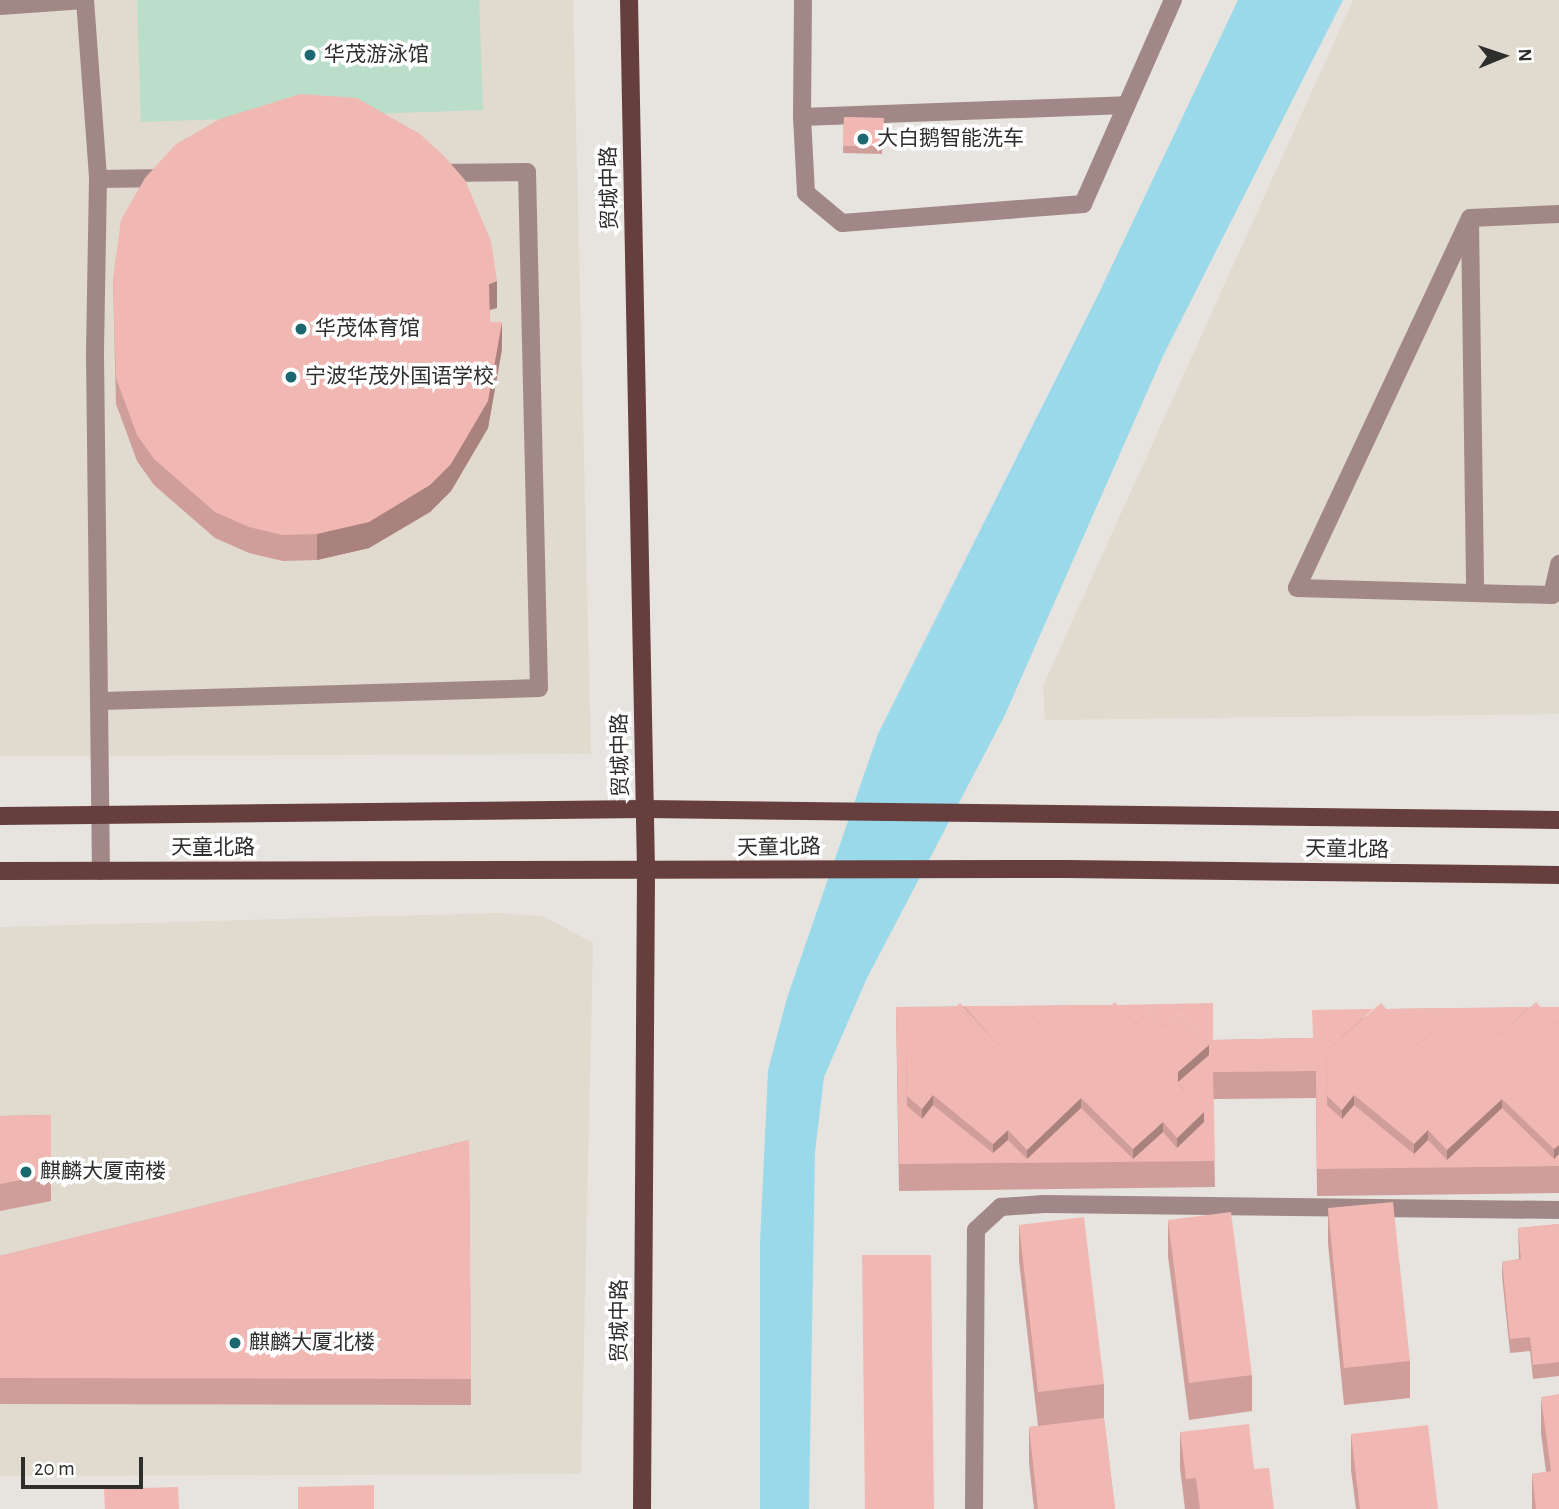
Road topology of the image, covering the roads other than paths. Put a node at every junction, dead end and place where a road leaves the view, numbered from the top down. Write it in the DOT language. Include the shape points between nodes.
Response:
graph roads {
  1 [pos="85,0"];
  2 [pos="629,0"];
  3 [pos="803,0"];
  4 [pos="1173,0"];
  5 [pos="0,6"];
  6 [pos="1126,105"];
  7 [pos="802,117"];
  8 [pos="416,174"];
  9 [pos="181,177"];
  10 [pos="98,179"];
  11 [pos="1559,214"];
  12 [pos="1470,218"];
  13 [pos="1559,564"];
  14 [pos="1475,593"];
  15 [pos="102,701"];
  16 [pos="645,809"];
  17 [pos="0,816"];
  18 [pos="102,816"];
  19 [pos="1559,820"];
  20 [pos="0,871"];
  21 [pos="101,871"];
  22 [pos="646,872"];
  23 [pos="1559,875"];
  24 [pos="1559,1210"];
  25 [pos="642,1509"];
  26 [pos="974,1509"];
  1 -- 5 [label="street"];
  1 -- 10 [label="street"];
  2 -- 16 [label="main road, 贸城中路"];
  3 -- 7 [label="street"];
  4 -- 6 [label="street"];
  6 -- 7 [label="street"];
  6 -- 7 [label="street" via="1083,204 842,223 806,193"];
  8 -- 15 [label="street" via="527,172 539,688"];
  9 -- 10 [label="street"];
  10 -- 15 [label="street" via="95,354"];
  11 -- 12 [label="street"];
  12 -- 14 [label="street"];
  12 -- 14 [label="street" via="1297,588"];
  13 -- 14 [label="street" via="1552,595"];
  15 -- 18 [label="street"];
  16 -- 18 [label="main road"];
  16 -- 19 [label="main road"];
  16 -- 22 [label="main road, 贸城中路"];
  17 -- 18 [label="main road"];
  18 -- 21 [label="street"];
  20 -- 21 [label="main road, 天童北路"];
  21 -- 22 [label="main road, 天童北路"];
  22 -- 23 [label="main road, 天童北路" via="1066,869"];
  22 -- 25 [label="main road, 贸城中路"];
  24 -- 26 [label="street" via="1001,1207 976,1230"];
}
